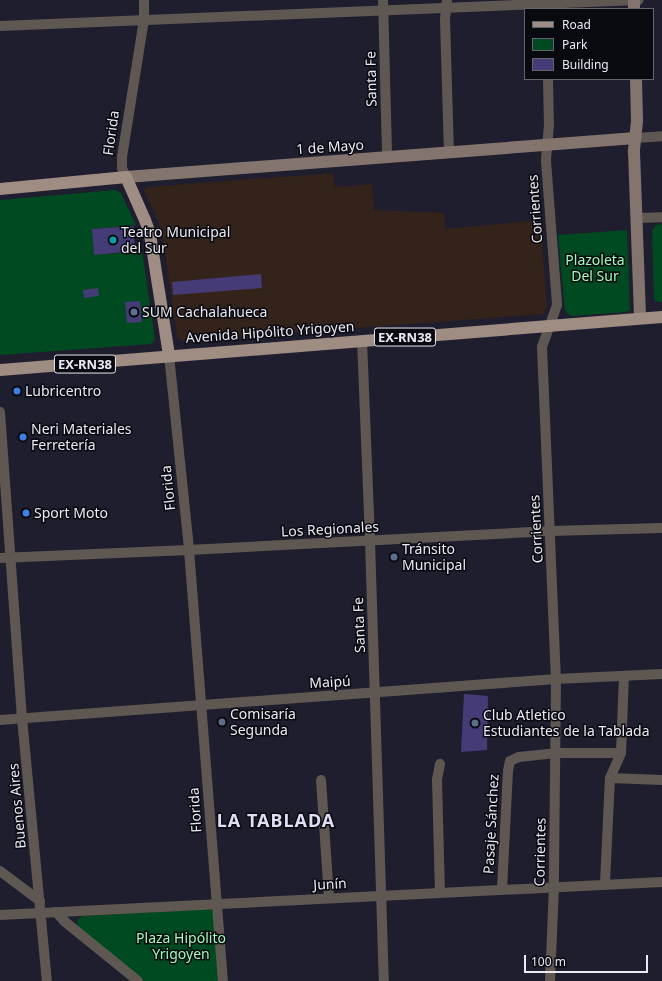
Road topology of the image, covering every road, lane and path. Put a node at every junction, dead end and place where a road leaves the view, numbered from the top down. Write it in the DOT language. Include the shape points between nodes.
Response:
graph roads {
  1 [pos="144,0"];
  2 [pos="383,0"];
  3 [pos="634,0"];
  4 [pos="638,0"];
  5 [pos="446,4"];
  6 [pos="547,5"];
  7 [pos="383,11"];
  8 [pos="144,19"];
  9 [pos="0,26"];
  10 [pos="548,80"];
  11 [pos="636,80"];
  12 [pos="662,136"];
  13 [pos="636,138"];
  14 [pos="547,145"];
  15 [pos="449,153"];
  16 [pos="386,157"];
  17 [pos="126,177"];
  18 [pos="0,189"];
  19 [pos="662,217"];
  20 [pos="637,218"];
  21 [pos="662,317"];
  22 [pos="640,318"];
  23 [pos="550,326"];
  24 [pos="362,340"];
  25 [pos="169,355"];
  26 [pos="0,370"];
  27 [pos="0,412"];
  28 [pos="2,475"];
  29 [pos="662,528"];
  30 [pos="550,531"];
  31 [pos="370,541"];
  32 [pos="189,550"];
  33 [pos="5,558"];
  34 [pos="662,674"];
  35 [pos="624,676"];
  36 [pos="556,679"];
  37 [pos="375,694"];
  38 [pos="201,704"];
  39 [pos="22,718"];
  40 [pos="0,720"];
  41 [pos="622,753"];
  42 [pos="556,754"];
  43 [pos="440,764"];
  44 [pos="610,778"];
  45 [pos="321,780"];
  46 [pos="662,780"];
  47 [pos="0,871"];
  48 [pos="662,882"];
  49 [pos="605,883"];
  50 [pos="554,886"];
  51 [pos="502,889"];
  52 [pos="440,892"];
  53 [pos="382,895"];
  54 [pos="329,898"];
  55 [pos="40,901"];
  56 [pos="217,904"];
  57 [pos="56,912"];
  58 [pos="41,913"];
  59 [pos="0,915"];
  60 [pos="47,981"];
  61 [pos="138,981"];
  62 [pos="223,981"];
  63 [pos="384,981"];
  64 [pos="550,981"];
  1 -- 8 [label="street, Florida"];
  2 -- 7 [label="street, Santa Fe"];
  3 -- 4 [label="street"];
  3 -- 6 [label="street"];
  5 -- 6 [label="street"];
  5 -- 7 [label="street"];
  5 -- 15 [label="street"];
  7 -- 8 [label="street"];
  7 -- 16 [label="street, Santa Fe"];
  8 -- 9 [label="street"];
  8 -- 17 [label="street, Florida" via="122,157 122,168"];
  10 -- 14 [label="street, Corrientes"];
  11 -- 13 [label="street"];
  12 -- 13 [label="street, 1 de Mayo"];
  13 -- 14 [label="street, 1 de Mayo"];
  13 -- 20 [label="street" via="634,152"];
  14 -- 15 [label="street, 1 de Mayo"];
  14 -- 23 [label="street, Corrientes" via="557,305"];
  15 -- 16 [label="street, 1 de Mayo"];
  16 -- 17 [label="street, 1 de Mayo"];
  17 -- 18 [label="main road, 1 de Mayo"];
  17 -- 25 [label="main road, Florida" via="150,234"];
  19 -- 20 [label="street"];
  20 -- 22 [label="street"];
  21 -- 22 [label="main road, Avenida Hipólito Yrigoyen / EX-RN38"];
  22 -- 23 [label="main road, Avenida Hipólito Yrigoyen / EX-RN38"];
  23 -- 24 [label="main road, Avenida Hipólito Yrigoyen / EX-RN38"];
  23 -- 30 [label="street, Corrientes" via="542,347"];
  24 -- 25 [label="main road, Avenida Hipólito Yrigoyen / EX-RN38"];
  24 -- 31 [label="street, Santa Fe"];
  25 -- 26 [label="main road, Avenida Hipólito Yrigoyen / EX-RN38" via="161,358"];
  25 -- 32 [label="street, Florida"];
  27 -- 28 [label="street, Buenos Aires"];
  28 -- 33 [label="street, Buenos Aires"];
  29 -- 30 [label="street, Los Regionales"];
  30 -- 31 [label="street, Los Regionales"];
  30 -- 36 [label="street, Corrientes"];
  31 -- 32 [label="street, Los Regionales"];
  31 -- 37 [label="street, Santa Fe"];
  32 -- 33 [label="street, Los Regionales"];
  32 -- 38 [label="street, Florida"];
  33 -- 39 [label="street, Buenos Aires"];
  34 -- 35 [label="street, Maipú"];
  35 -- 36 [label="street, Maipú"];
  35 -- 41 [label="street"];
  36 -- 37 [label="street, Maipú"];
  36 -- 42 [label="street, Corrientes"];
  37 -- 38 [label="street, Maipú"];
  37 -- 53 [label="street, Santa Fe"];
  38 -- 39 [label="street, Maipú"];
  38 -- 56 [label="street, Florida"];
  39 -- 40 [label="street, Maipú"];
  39 -- 55 [label="street, Buenos Aires"];
  41 -- 42 [label="street"];
  41 -- 44 [label="street"];
  42 -- 50 [label="street, Corrientes"];
  42 -- 51 [label="street, Pasaje Sánchez" via="519,757 510,761"];
  43 -- 52 [label="street" via="437,780"];
  44 -- 46 [label="street"];
  44 -- 49 [label="street"];
  45 -- 54 [label="street"];
  47 -- 55 [label="street"];
  48 -- 49 [label="street, Junín"];
  49 -- 50 [label="street, Junín"];
  50 -- 51 [label="street, Junín"];
  50 -- 64 [label="street, Corrientes"];
  51 -- 52 [label="street, Junín"];
  52 -- 53 [label="street, Junín"];
  53 -- 54 [label="street, Junín"];
  53 -- 63 [label="street, Santa Fe"];
  54 -- 56 [label="street, Junín"];
  55 -- 58 [label="street, Buenos Aires"];
  56 -- 57 [label="street, Junín"];
  56 -- 62 [label="street, Florida"];
  57 -- 58 [label="street, Junín"];
  57 -- 61 [label="street"];
  58 -- 59 [label="street, Junín"];
  58 -- 60 [label="street, Buenos Aires"];
}
